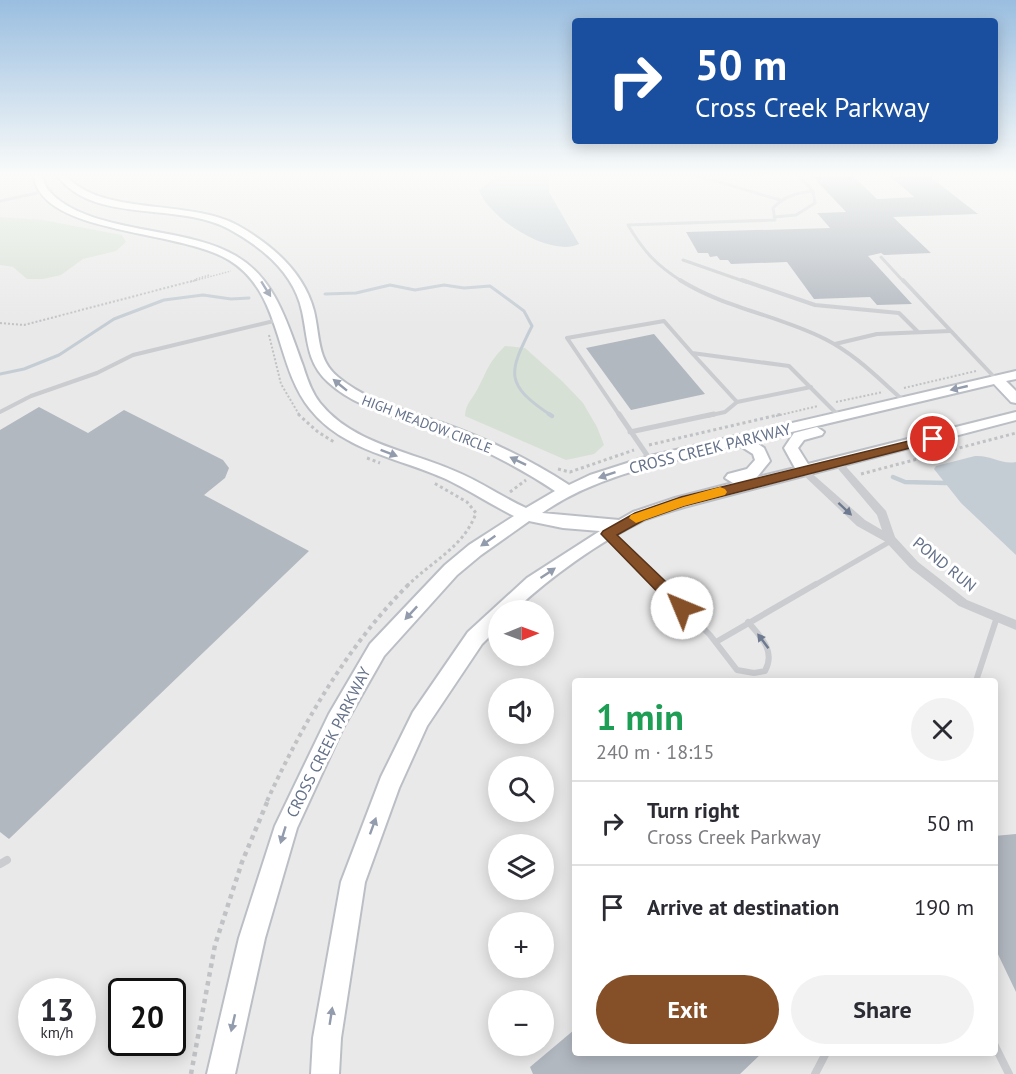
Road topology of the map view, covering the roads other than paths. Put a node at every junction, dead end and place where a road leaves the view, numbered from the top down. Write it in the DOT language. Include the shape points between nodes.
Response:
graph roads {
  1 [pos="127,225"];
  2 [pos="229,225"];
  3 [pos="628,225"];
  4 [pos="882,257"];
  5 [pos="248,260"];
  6 [pos="683,260"];
  7 [pos="305,299"];
  8 [pos="279,320"];
  9 [pos="917,331"];
  10 [pos="950,331"];
  11 [pos="835,344"];
  12 [pos="692,353"];
  13 [pos="991,374"];
  14 [pos="1016,375"];
  15 [pos="811,387"];
  16 [pos="1016,400"];
  17 [pos="904,401"];
  18 [pos="736,402"];
  19 [pos="0,412"];
  20 [pos="839,416"];
  21 [pos="1016,416"];
  22 [pos="630,432"];
  23 [pos="933,439"];
  24 [pos="742,440"];
  25 [pos="651,461"];
  26 [pos="837,462"];
  27 [pos="805,472"];
  28 [pos="567,492"];
  29 [pos="659,510"];
  30 [pos="527,514"];
  31 [pos="622,526"];
  32 [pos="608,534"];
  33 [pos="891,540"];
  34 [pos="515,600"];
  35 [pos="997,617"];
  36 [pos="748,622"];
  37 [pos="1016,625"];
  38 [pos="488,626"];
  39 [pos="716,642"];
  40 [pos="977,678"];
  41 [pos="998,1052"];
  42 [pos="824,1056"];
  43 [pos="221,1074"];
  44 [pos="325,1074"];
  45 [pos="815,1074"];
  46 [pos="1009,1074"];
  1 -- 5 [label="street" via="200,243"];
  2 -- 7 [label="street, HIGH MEADOW CIRCLE" via="287,270"];
  3 -- 11 [label="lane" via="654,260 689,285"];
  4 -- 10 [label="lane"];
  5 -- 7 [label="street" via="265,257"];
  5 -- 8 [label="street, one-way" via="268,291"];
  6 -- 9 [label="lane" via="815,305 899,313"];
  28 -- 7 [label="street, HIGH MEADOW CIRCLE, one-way" via="529,466 479,442 374,405 341,387 315,357"];
  8 -- 19 [label="lane" via="133,355"];
  8 -- 30 [label="street, one-way" via="309,397 328,419 369,445 448,473"];
  9 -- 10 [label="lane"];
  9 -- 11 [label="lane" via="859,335"];
  10 -- 13 [label="lane"];
  11 -- 17 [label="lane"];
  12 -- 15 [label="lane" via="789,366"];
  12 -- 18 [label="lane"];
  12 -- 22 [label="lane" via="664,321 567,338"];
  13 -- 14 [label="street, CROSS CREEK PARKWAY"];
  13 -- 16 [label="street"];
  13 -- 17 [label="street, CROSS CREEK PARKWAY, one-way"];
  15 -- 18 [label="lane"];
  15 -- 20 [label="lane"];
  16 -- 23 [label="street" via="1013,408 948,425"];
  17 -- 20 [label="street, CROSS CREEK PARKWAY"];
  17 -- 27 [label="street" via="887,415 799,436 791,447"];
  18 -- 22 [label="lane" via="725,412"];
  20 -- 24 [label="street, CROSS CREEK PARKWAY"];
  21 -- 23 [label="street"];
  22 -- 25 [label="lane"];
  23 -- 26 [label="street"];
  24 -- 25 [label="street, CROSS CREEK PARKWAY"];
  24 -- 29 [label="street" via="759,451 763,461 752,473 666,496"];
  25 -- 28 [label="street, CROSS CREEK PARKWAY, one-way"];
  26 -- 27 [label="street"];
  26 -- 33 [label="street, POND RUN" via="882,514"];
  27 -- 29 [label="street"];
  27 -- 33 [label="street, POND RUN, one-way" via="861,523"];
  28 -- 30 [label="street, CROSS CREEK PARKWAY"];
  29 -- 31 [label="street"];
  30 -- 31 [label="street"];
  30 -- 43 [label="street, CROSS CREEK PARKWAY, one-way" via="451,570 384,642 336,721 286,826 252,938"];
  31 -- 32 [label="street"];
  34 -- 32 [label="street, one-way" via="533,583"];
  32 -- 39 [label="lane"];
  33 -- 35 [label="street, POND RUN" via="914,565 963,603"];
  33 -- 36 [label="lane"];
  35 -- 37 [label="street, POND RUN"];
  35 -- 40 [label="lane"];
  36 -- 39 [label="lane"];
  39 -- 36 [label="lane, one-way" via="733,668 749,675 765,671 771,656 769,648"];
  44 -- 38 [label="street, one-way" via="327,1038 353,882 389,785 420,719"];
  41 -- 46 [label="lane"];
  42 -- 45 [label="lane"];
}
